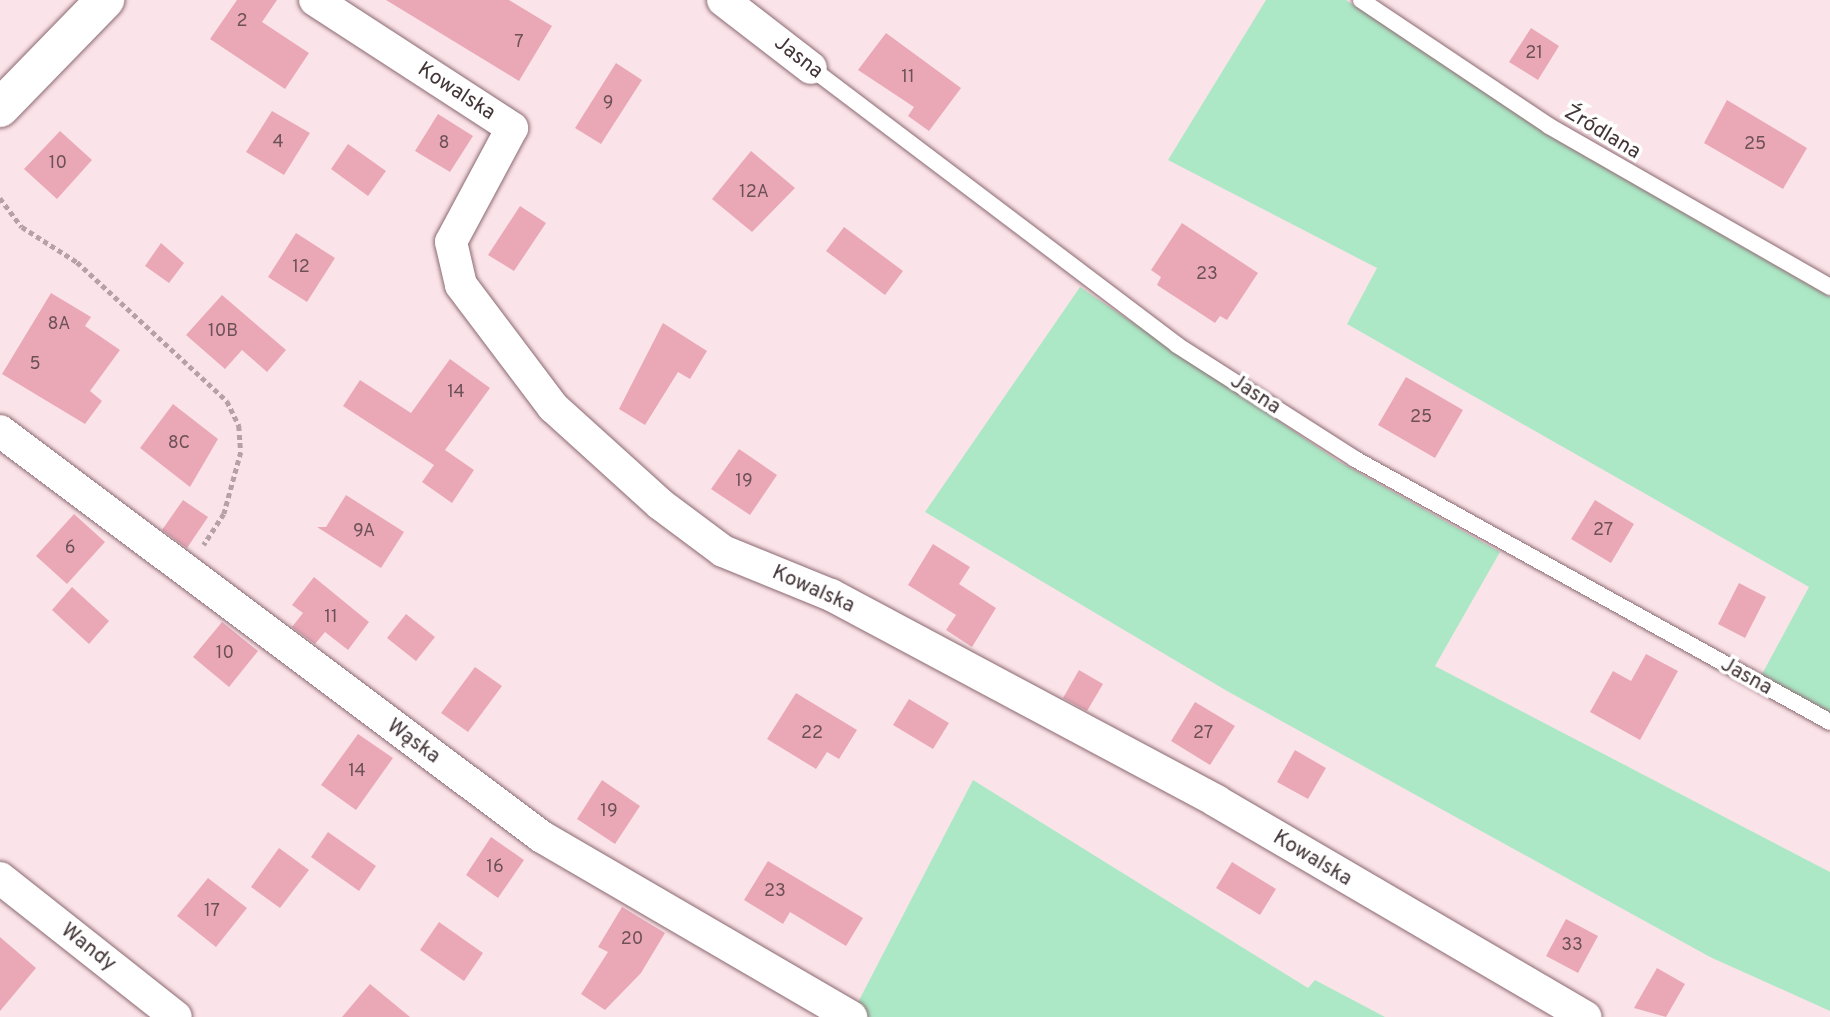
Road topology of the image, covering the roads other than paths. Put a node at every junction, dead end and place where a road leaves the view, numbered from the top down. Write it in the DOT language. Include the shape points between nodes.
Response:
graph roads {
  1 [pos="105,0"];
  2 [pos="315,0"];
  3 [pos="723,0"];
  4 [pos="1361,0"];
  5 [pos="811,68"];
  6 [pos="0,108"];
  7 [pos="1830,287"];
  8 [pos="0,430"];
  9 [pos="1830,722"];
  10 [pos="0,878"];
  11 [pos="176,1017"];
  12 [pos="851,1017"];
  13 [pos="1585,1017"];
  1 -- 6 [label="street"];
  2 -- 13 [label="street, Kowalska" via="512,128 451,242 461,285 498,343 553,407 660,504 723,551 831,595 1216,801"];
  3 -- 5 [label="street, Jasna"];
  4 -- 7 [label="lane, Źródlana" via="1549,126"];
  5 -- 9 [label="lane, Jasna" via="1166,337 1344,452"];
  8 -- 12 [label="street, Wąska" via="542,837"];
  10 -- 11 [label="street, Wandy"];
}
